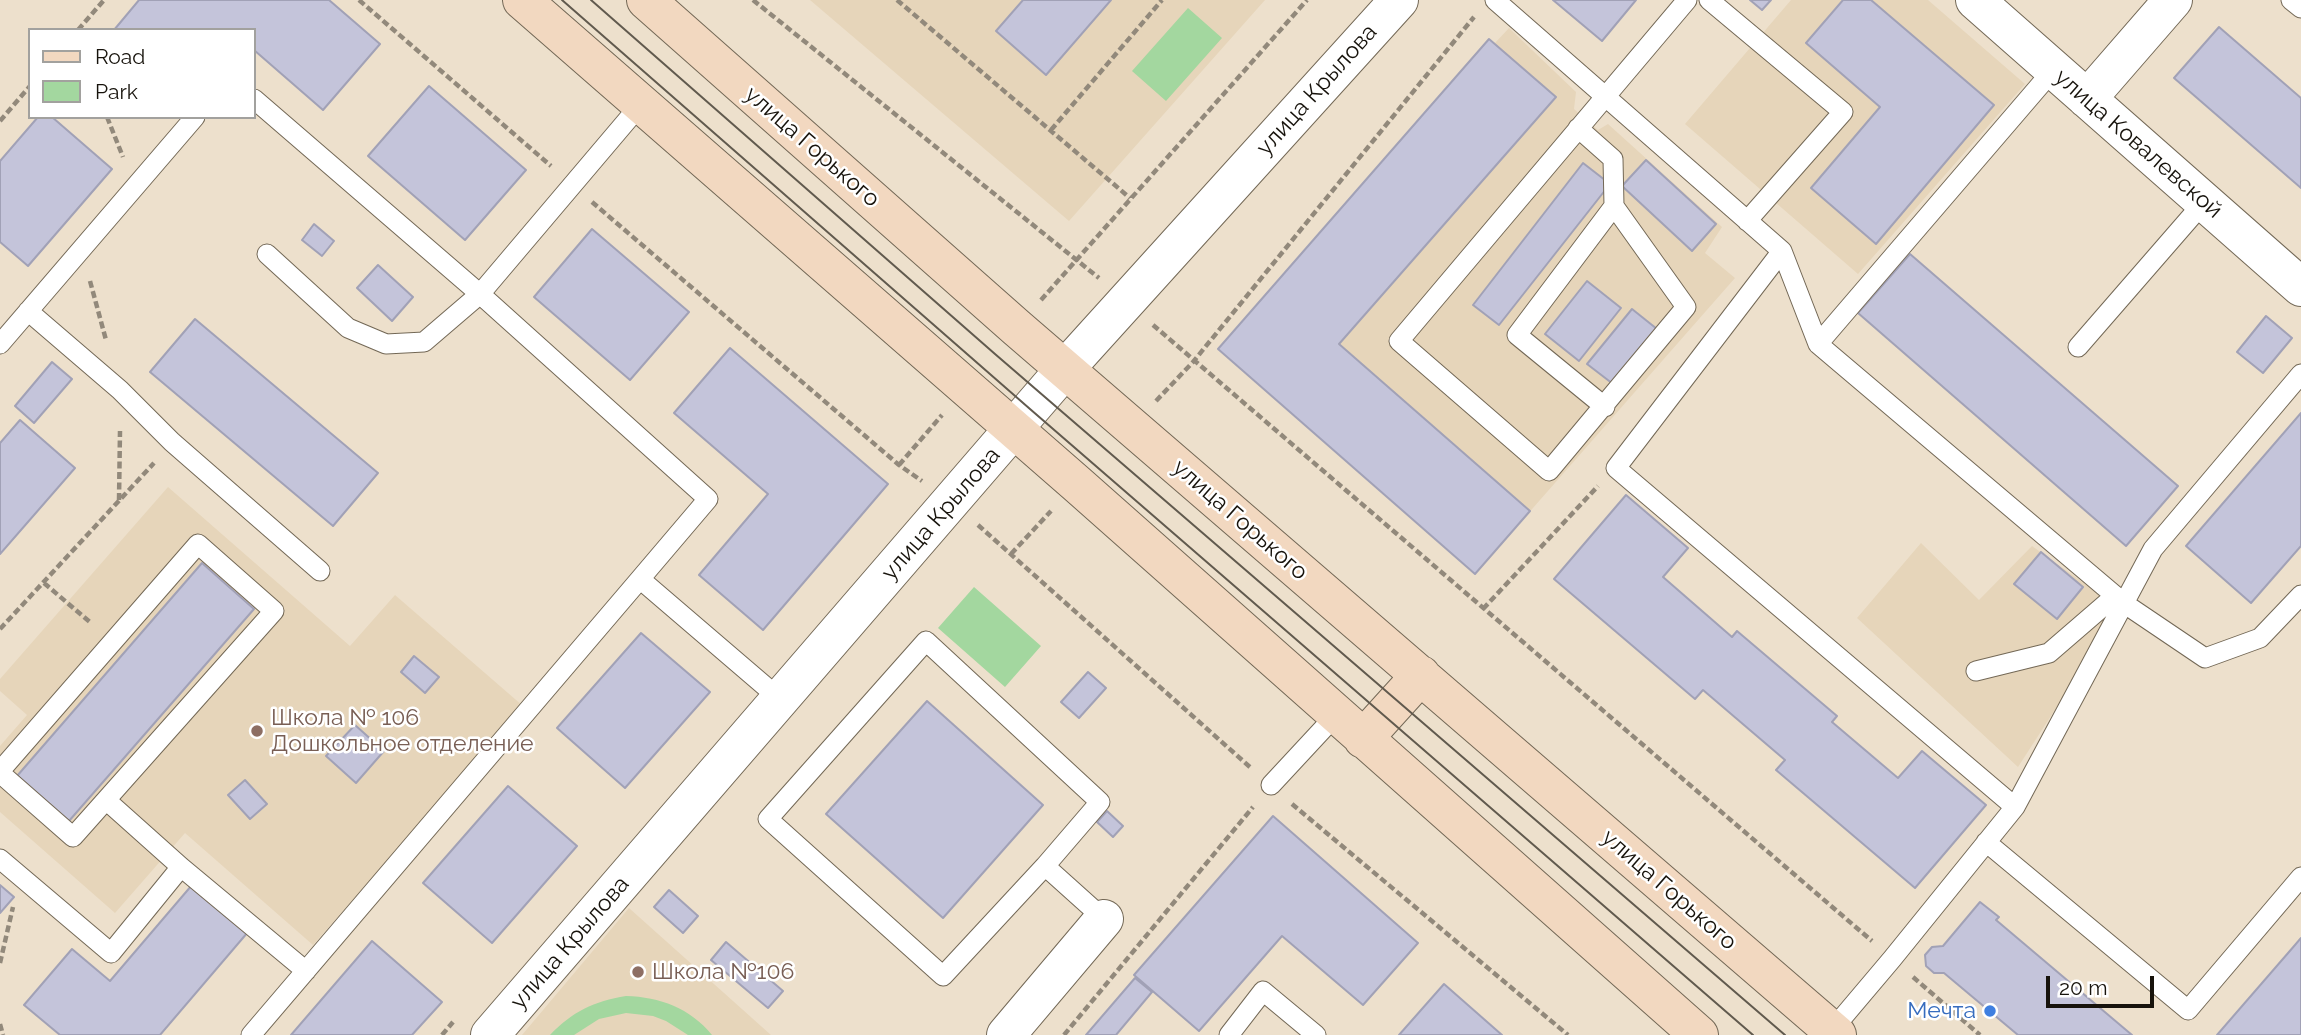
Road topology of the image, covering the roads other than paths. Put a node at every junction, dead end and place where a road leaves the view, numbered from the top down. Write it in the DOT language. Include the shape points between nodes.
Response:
graph roads {
  1 [pos="522,0"];
  2 [pos="646,0"];
  3 [pos="1399,0"];
  4 [pos="1687,0"];
  5 [pos="1709,0"];
  6 [pos="1975,0"];
  7 [pos="2172,0"];
  8 [pos="2291,0"];
  9 [pos="1487,5"];
  10 [pos="2301,8"];
  11 [pos="2054,69"];
  12 [pos="1605,96"];
  13 [pos="2087,99"];
  14 [pos="256,101"];
  15 [pos="641,104"];
  16 [pos="193,119"];
  17 [pos="1578,128"];
  18 [pos="2204,202"];
  19 [pos="1614,206"];
  20 [pos="1747,221"];
  21 [pos="1782,251"];
  22 [pos="267,254"];
  23 [pos="2301,287"];
  24 [pos="480,294"];
  25 [pos="28,311"];
  26 [pos="0,344"];
  27 [pos="1818,344"];
  28 [pos="2078,347"];
  29 [pos="1065,369"];
  30 [pos="2301,374"];
  31 [pos="1605,407"];
  32 [pos="1013,430"];
  33 [pos="320,570"];
  34 [pos="640,579"];
  35 [pos="2301,595"];
  36 [pos="2120,600"];
  37 [pos="1976,671"];
  38 [pos="1421,675"];
  39 [pos="780,699"];
  40 [pos="1349,727"];
  41 [pos="0,772"];
  42 [pos="1271,785"];
  43 [pos="106,800"];
  44 [pos="2015,807"];
  45 [pos="1986,842"];
  46 [pos="0,859"];
  47 [pos="1045,866"];
  48 [pos="181,867"];
  49 [pos="2301,877"];
  50 [pos="1104,919"];
  51 [pos="306,971"];
  52 [pos="1834,1033"];
  53 [pos="251,1035"];
  54 [pos="490,1035"];
  55 [pos="1006,1035"];
  56 [pos="1229,1035"];
  57 [pos="1316,1035"];
  58 [pos="1699,1035"];
  1 -- 15 [label="main road"];
  2 -- 29 [label="main road, улица Горького"];
  3 -- 29 [label="street, улица Крылова"];
  4 -- 12 [label="lane"];
  5 -- 20 [label="lane" via="1843,112"];
  6 -- 11 [label="street, улица Ковалевской"];
  7 -- 13 [label="street"];
  8 -- 10 [label="lane"];
  9 -- 12 [label="lane"];
  11 -- 13 [label="street, улица Ковалевской"];
  11 -- 27 [label="lane"];
  12 -- 17 [label="lane"];
  12 -- 20 [label="lane"];
  13 -- 18 [label="street, улица Ковалевской"];
  14 -- 24 [label="lane"];
  15 -- 24 [label="lane"];
  15 -- 32 [label="main road"];
  16 -- 25 [label="lane"];
  17 -- 19 [label="lane" via="1613,159"];
  17 -- 31 [label="lane" via="1399,341 1549,471"];
  18 -- 23 [label="street, улица Ковалевской"];
  18 -- 28 [label="lane"];
  19 -- 31 [label="lane" via="1686,307"];
  19 -- 31 [label="lane" via="1517,335"];
  20 -- 21 [label="lane"];
  21 -- 27 [label="lane"];
  21 -- 44 [label="lane" via="1616,468"];
  22 -- 24 [label="lane" via="348,328 386,344 424,342"];
  24 -- 34 [label="lane" via="708,499"];
  25 -- 26 [label="lane"];
  25 -- 33 [label="lane"];
  27 -- 36 [label="lane"];
  29 -- 32 [label="street, улица Крылова"];
  29 -- 38 [label="main road, улица Горького"];
  30 -- 36 [label="lane" via="2153,549"];
  32 -- 39 [label="street, улица Крылова"];
  32 -- 40 [label="main road"];
  34 -- 39 [label="lane"];
  34 -- 51 [label="lane"];
  35 -- 36 [label="lane" via="2260,638 2205,658"];
  36 -- 37 [label="lane" via="2049,653"];
  36 -- 44 [label="lane"];
  38 -- 40 [label="main road"];
  38 -- 52 [label="main road, улица Горького"];
  39 -- 54 [label="street, улица Крылова"];
  40 -- 42 [label="lane"];
  40 -- 58 [label="main road"];
  41 -- 43 [label="lane" via="73,837"];
  41 -- 43 [label="lane" via="198,544 274,611"];
  43 -- 48 [label="lane"];
  44 -- 45 [label="lane"];
  45 -- 49 [label="lane" via="2188,1010"];
  45 -- 52 [label="lane"];
  46 -- 48 [label="lane" via="111,953"];
  47 -- 47 [label="lane" via="943,976 768,819 926,640 1100,802"];
  47 -- 50 [label="lane"];
  48 -- 51 [label="lane"];
  50 -- 55 [label="street"];
  51 -- 53 [label="lane"];
  56 -- 57 [label="lane" via="1263,991"];
}
